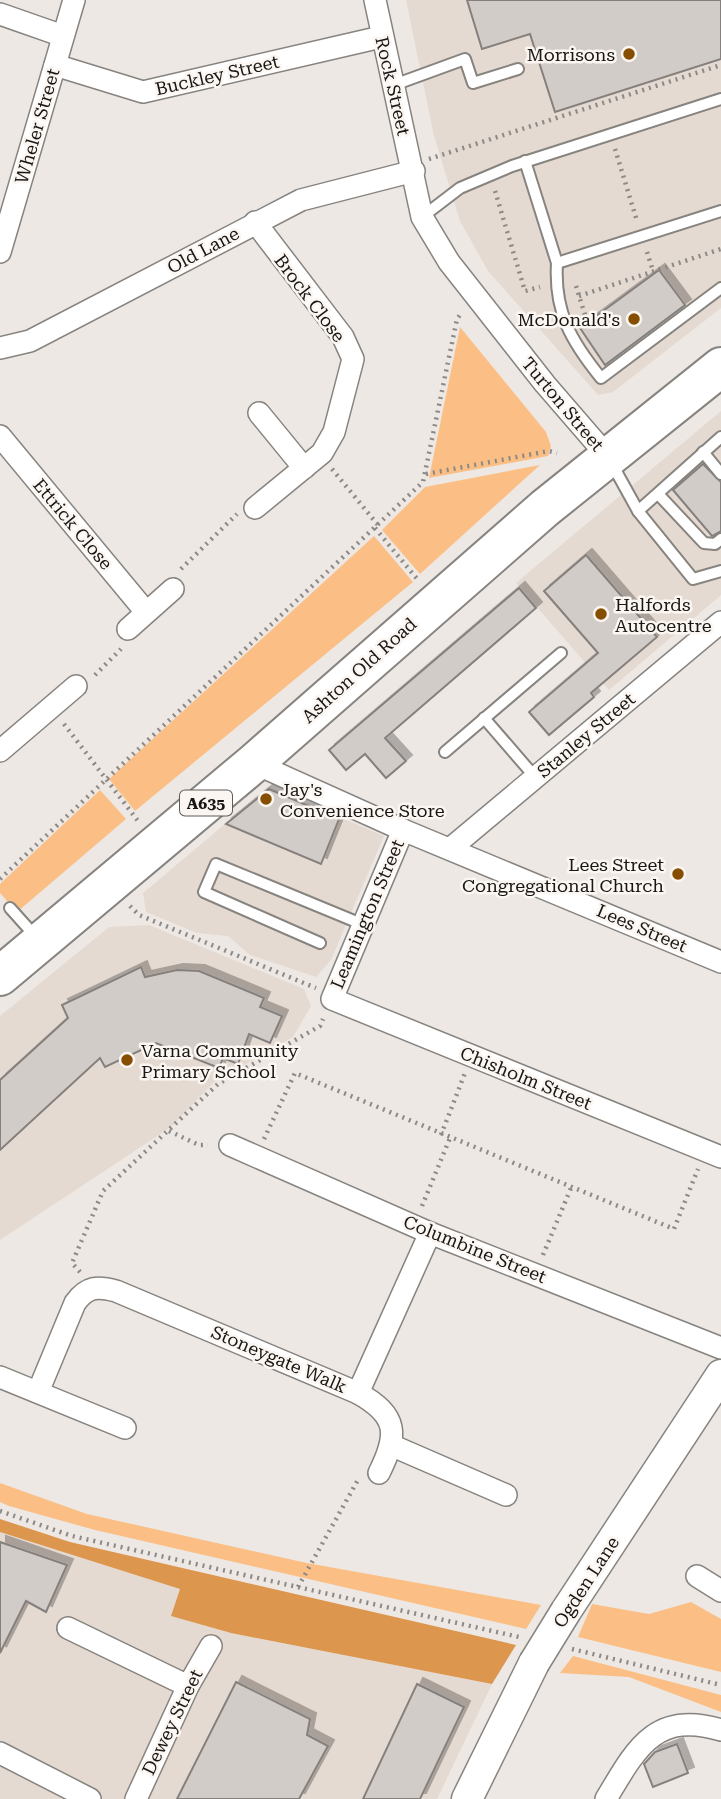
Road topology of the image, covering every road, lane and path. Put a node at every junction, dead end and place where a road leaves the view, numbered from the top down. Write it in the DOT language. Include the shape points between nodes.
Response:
graph roads {
  1 [pos="74,0"];
  2 [pos="375,0"];
  3 [pos="0,14"];
  4 [pos="63,36"];
  5 [pos="381,37"];
  6 [pos="55,65"];
  7 [pos="721,65"];
  8 [pos="518,69"];
  9 [pos="391,86"];
  10 [pos="721,99"];
  11 [pos="600,104"];
  12 [pos="604,115"];
  13 [pos="613,145"];
  14 [pos="525,161"];
  15 [pos="413,168"];
  16 [pos="490,176"];
  17 [pos="721,211"];
  18 [pos="422,217"];
  19 [pos="254,222"];
  20 [pos="639,228"];
  21 [pos="646,249"];
  22 [pos="721,249"];
  23 [pos="0,253"];
  24 [pos="557,263"];
  25 [pos="653,271"];
  26 [pos="548,284"];
  27 [pos="721,288"];
  28 [pos="476,296"];
  29 [pos="579,296"];
  30 [pos="0,348"];
  31 [pos="720,369"];
  32 [pos="258,413"];
  33 [pos="0,436"];
  34 [pos="721,437"];
  35 [pos="704,452"];
  36 [pos="557,453"];
  37 [pos="609,458"];
  38 [pos="312,461"];
  39 [pos="426,474"];
  40 [pos="721,474"];
  41 [pos="659,495"];
  42 [pos="255,508"];
  43 [pos="638,512"];
  44 [pos="377,527"];
  45 [pos="721,540"];
  46 [pos="721,571"];
  47 [pos="419,581"];
  48 [pos="173,589"];
  49 [pos="146,612"];
  50 [pos="721,622"];
  51 [pos="128,629"];
  52 [pos="561,653"];
  53 [pos="76,686"];
  54 [pos="51,707"];
  55 [pos="484,718"];
  56 [pos="0,751"];
  57 [pos="445,752"];
  58 [pos="254,763"];
  59 [pos="535,777"];
  60 [pos="107,779"];
  61 [pos="138,821"];
  62 [pos="403,830"];
  63 [pos="451,848"];
  64 [pos="0,879"];
  65 [pos="127,902"];
  66 [pos="10,908"];
  67 [pos="364,925"];
  68 [pos="40,942"];
  69 [pos="320,943"];
  70 [pos="721,962"];
  71 [pos="0,976"];
  72 [pos="332,999"];
  73 [pos="472,1056"];
  74 [pos="169,1131"];
  75 [pos="441,1135"];
  76 [pos="450,1138"];
  77 [pos="230,1145"];
  78 [pos="713,1154"];
  79 [pos="256,1156"];
  80 [pos="571,1188"];
  81 [pos="422,1229"];
  82 [pos="536,1274"];
  83 [pos="93,1287"];
  84 [pos="721,1348"];
  85 [pos="721,1375"];
  86 [pos="0,1377"];
  87 [pos="37,1392"];
  88 [pos="358,1393"];
  89 [pos="125,1428"];
  90 [pos="393,1446"];
  91 [pos="379,1474"];
  92 [pos="506,1495"];
  93 [pos="0,1511"];
  94 [pos="697,1576"];
  95 [pos="298,1587"];
  96 [pos="721,1591"];
  97 [pos="68,1628"];
  98 [pos="519,1637"];
  99 [pos="211,1646"];
  100 [pos="583,1652"];
  101 [pos="721,1685"];
  102 [pos="188,1686"];
  103 [pos="721,1730"];
  104 [pos="0,1753"];
  105 [pos="90,1799"];
  106 [pos="136,1799"];
  107 [pos="467,1799"];
  108 [pos="606,1799"];
  1 -- 4 [label="street, Wheler Street"];
  2 -- 5 [label="street, Rock Street"];
  3 -- 4 [label="street"];
  4 -- 6 [label="street, Wheler Street"];
  5 -- 6 [label="street, Buckley Street" via="143,92"];
  5 -- 9 [label="street, Rock Street"];
  6 -- 23 [label="street, Wheler Street"];
  7 -- 11 [label="path"];
  8 -- 9 [label="lane" via="473,83 465,60"];
  9 -- 15 [label="street, Rock Street"];
  10 -- 14 [label="lane"];
  11 -- 12 [label="path"];
  11 -- 15 [label="path"];
  13 -- 20 [label="path"];
  14 -- 16 [label="lane"];
  14 -- 24 [label="lane"];
  15 -- 18 [label="street, Turton Street"];
  15 -- 19 [label="street, Old Lane" via="301,200"];
  16 -- 18 [label="lane" via="460,188"];
  16 -- 26 [label="path" via="525,291"];
  17 -- 24 [label="lane"];
  18 -- 28 [label="street, Turton Street"];
  19 -- 30 [label="street, Old Lane" via="30,341"];
  19 -- 38 [label="street, Brock Close" via="343,337 354,359 334,432"];
  21 -- 25 [label="path"];
  22 -- 25 [label="path"];
  24 -- 27 [label="lane" via="556,282 571,338 601,378"];
  25 -- 29 [label="path"];
  28 -- 37 [label="street, Turton Street"];
  28 -- 39 [label="path" via="457,318"];
  31 -- 37 [label="highway, Ashton Old Road / A635"];
  32 -- 38 [label="street"];
  33 -- 49 [label="street, Ettrick Close"];
  34 -- 35 [label="lane"];
  35 -- 40 [label="lane"];
  35 -- 41 [label="lane"];
  36 -- 39 [label="path"];
  37 -- 43 [label="lane"];
  37 -- 58 [label="highway, Ashton Old Road / A635" via="449,590"];
  38 -- 42 [label="street, Brock Close"];
  38 -- 44 [label="path"];
  39 -- 44 [label="path"];
  41 -- 43 [label="lane"];
  41 -- 45 [label="lane" via="704,543"];
  42 -- 48 [label="path" via="235,515 175,574"];
  43 -- 46 [label="lane" via="693,579"];
  44 -- 47 [label="path"];
  44 -- 60 [label="path"];
  48 -- 49 [label="street"];
  49 -- 51 [label="street"];
  50 -- 59 [label="street, Stanley Street"];
  51 -- 53 [label="path" via="121,649"];
  52 -- 55 [label="lane"];
  53 -- 54 [label="street"];
  54 -- 56 [label="street"];
  54 -- 60 [label="path"];
  55 -- 57 [label="lane"];
  55 -- 59 [label="lane"];
  58 -- 62 [label="street, Lees Street"];
  58 -- 68 [label="highway, Ashton Old Road / A635"];
  59 -- 63 [label="street, Stanley Street"];
  60 -- 61 [label="path"];
  60 -- 64 [label="path"];
  62 -- 63 [label="street, Lees Street"];
  62 -- 67 [label="street, Leamington Street"];
  63 -- 70 [label="street, Lees Street"];
  65 -- 72 [label="path" via="139,915 314,986"];
  66 -- 68 [label="lane"];
  67 -- 69 [label="lane" via="216,864 204,892"];
  67 -- 72 [label="street, Leamington Street"];
  68 -- 71 [label="highway, Ashton Old Road / A635"];
  72 -- 73 [label="street, Chisholm Street"];
  72 -- 74 [label="path" via="320,1027 218,1084"];
  73 -- 75 [label="path"];
  73 -- 78 [label="street, Chisholm Street"];
  74 -- 77 [label="path" via="199,1145"];
  74 -- 83 [label="path" via="103,1191 72,1262"];
  75 -- 76 [label="path"];
  75 -- 79 [label="path" via="295,1073"];
  76 -- 80 [label="path"];
  76 -- 81 [label="path"];
  77 -- 79 [label="street, Columbine Street"];
  78 -- 80 [label="path" via="674,1229"];
  79 -- 81 [label="street, Columbine Street"];
  80 -- 82 [label="path"];
  81 -- 82 [label="street, Columbine Street"];
  81 -- 88 [label="street, Stoneygate Walk"];
  82 -- 84 [label="street, Columbine Street"];
  83 -- 87 [label="street" via="75,1303"];
  83 -- 88 [label="street, Stoneygate Walk" via="116,1291"];
  85 -- 107 [label="street, Ogden Lane, bridge" via="534,1663"];
  86 -- 87 [label="street"];
  87 -- 89 [label="street"];
  88 -- 90 [label="street" via="375,1402 388,1420"];
  90 -- 91 [label="street"];
  90 -- 92 [label="street"];
  91 -- 95 [label="path" via="364,1468"];
  93 -- 95 [label="path" via="72,1536"];
  94 -- 96 [label="street"];
  95 -- 98 [label="path"];
  97 -- 102 [label="street"];
  99 -- 102 [label="street, Dewey Street"];
  100 -- 101 [label="path"];
  102 -- 106 [label="street, Dewey Street"];
  103 -- 108 [label="street" via="676,1724 648,1737"];
  104 -- 105 [label="street"];
}
